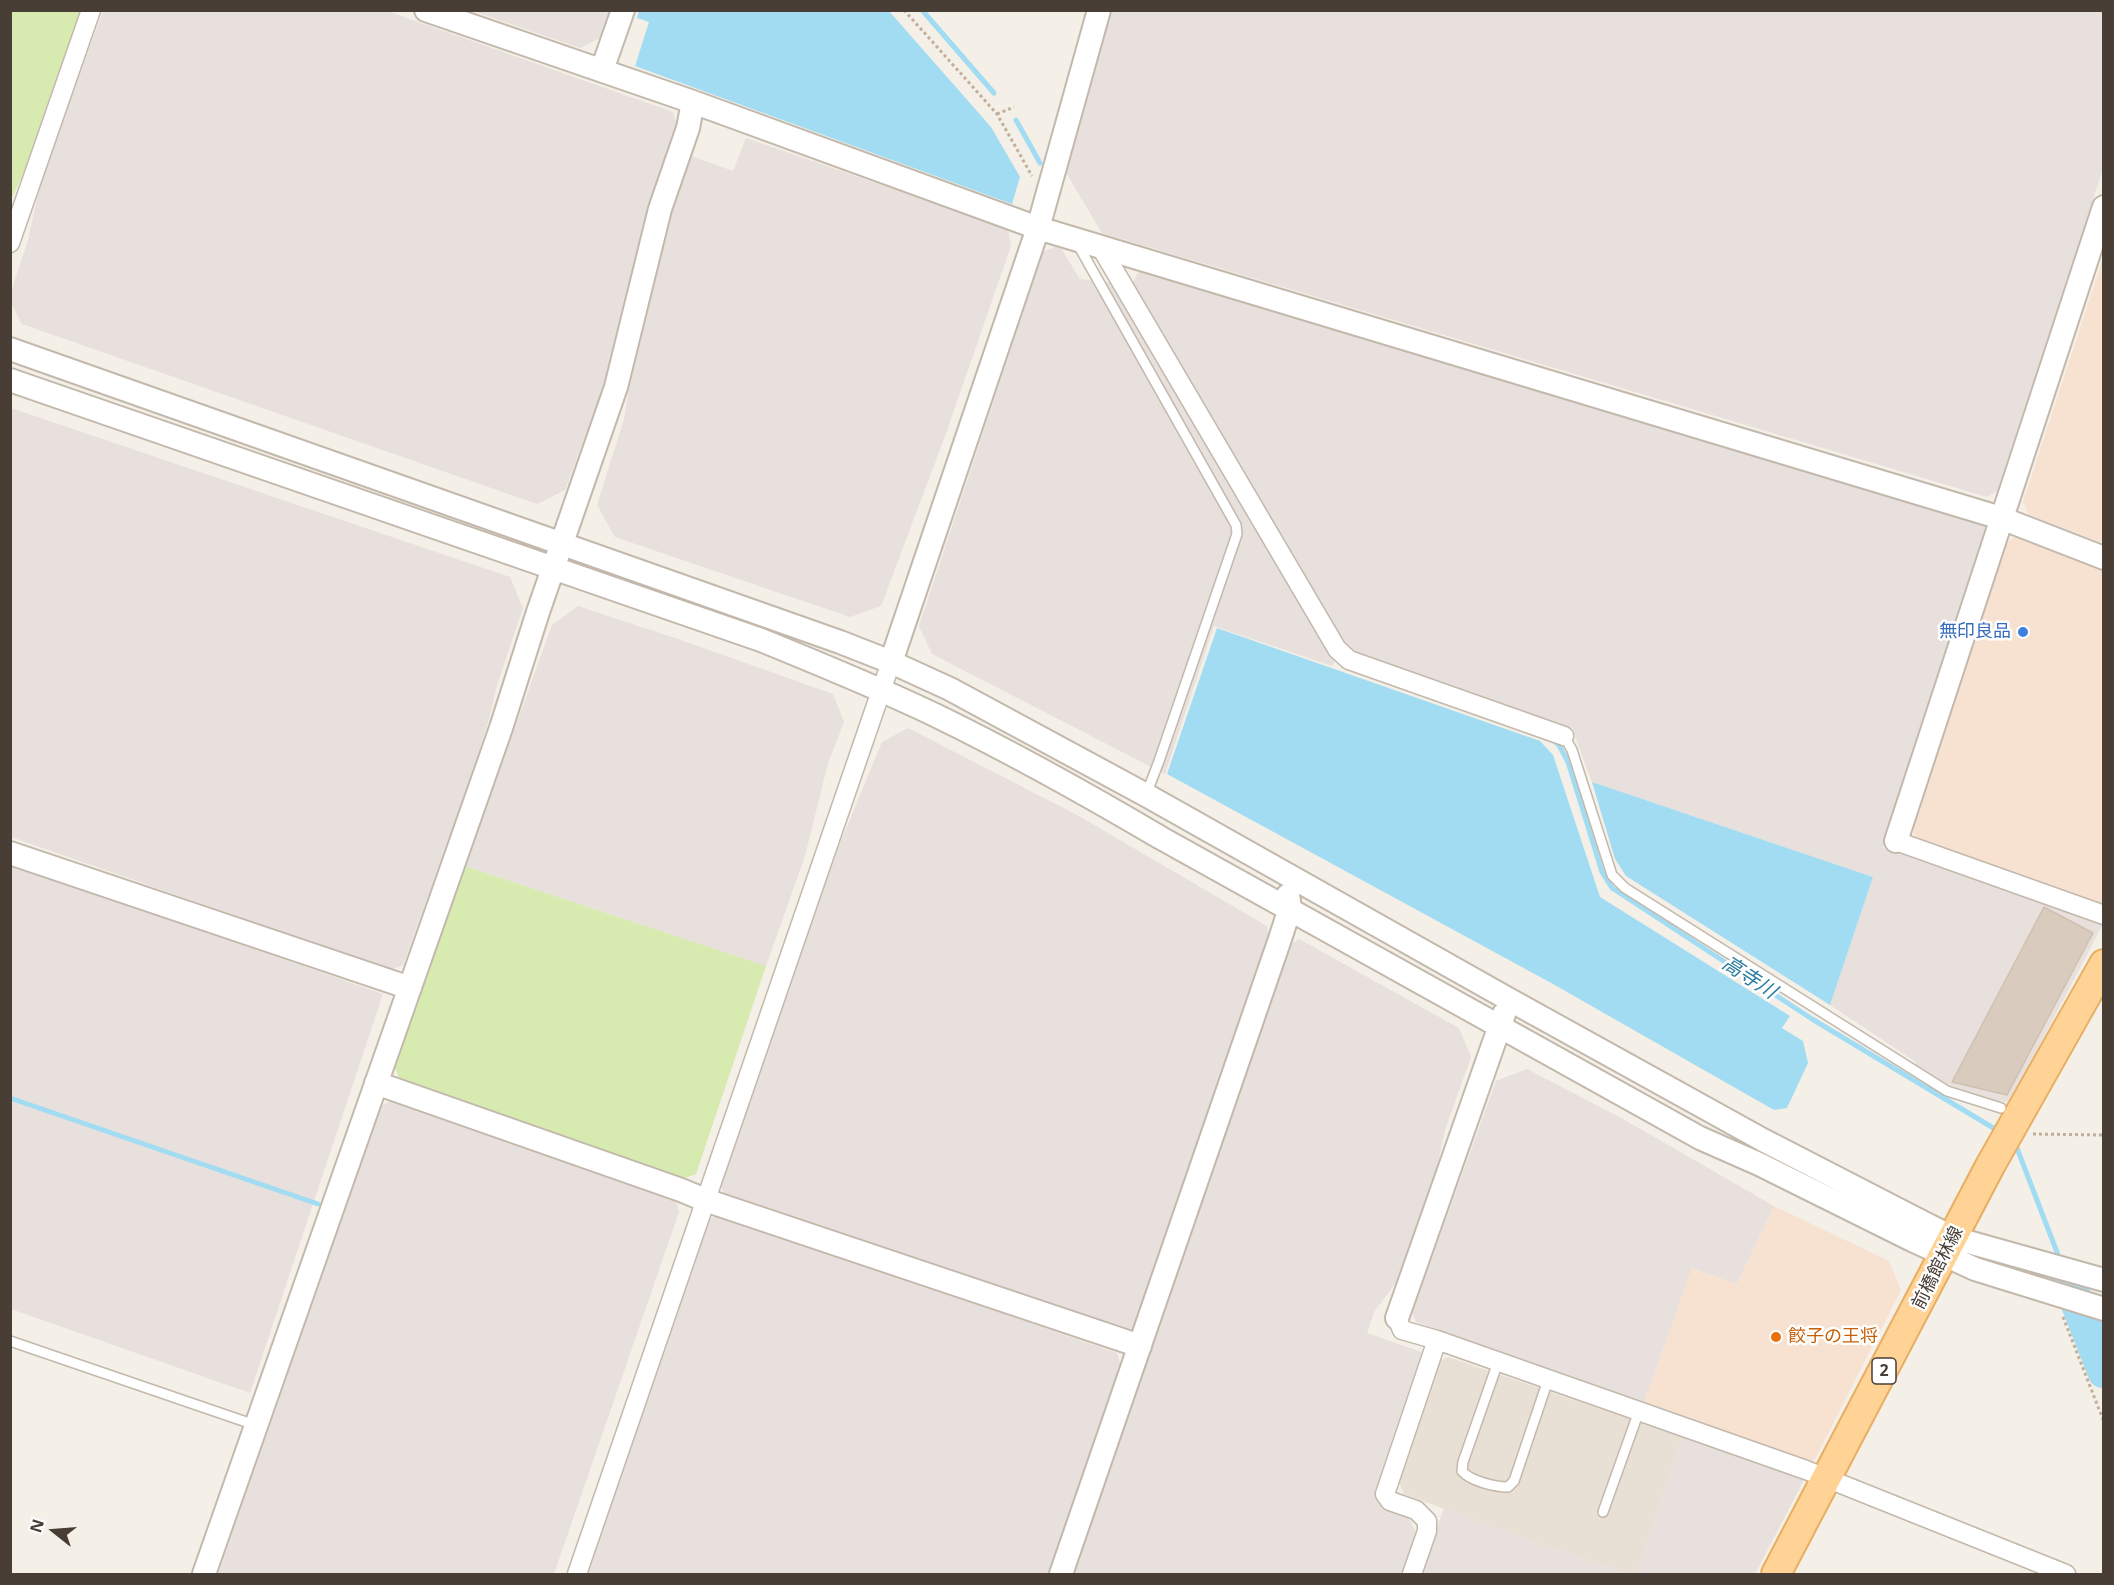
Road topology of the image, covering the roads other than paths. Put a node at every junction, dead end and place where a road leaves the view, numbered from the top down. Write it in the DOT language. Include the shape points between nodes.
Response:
graph roads {
  1 [pos="91,10"];
  2 [pos="426,10"];
  3 [pos="623,10"];
  4 [pos="1099,10"];
  5 [pos="602,70"];
  6 [pos="693,102"];
  7 [pos="2103,207"];
  8 [pos="1041,218"];
  9 [pos="1074,238"];
  10 [pos="10,243"];
  11 [pos="1100,246"];
  12 [pos="10,349"];
  13 [pos="10,380"];
  14 [pos="2001,518"];
  15 [pos="562,544"];
  16 [pos="2103,558"];
  17 [pos="554,568"];
  18 [pos="891,662"];
  19 [pos="882,691"];
  20 [pos="1564,736"];
  21 [pos="1146,795"];
  22 [pos="1896,841"];
  23 [pos="10,853"];
  24 [pos="1272,866"];
  25 [pos="1341,904"];
  26 [pos="1290,908"];
  27 [pos="2103,915"];
  28 [pos="2103,964"];
  29 [pos="410,988"];
  30 [pos="1510,1000"];
  31 [pos="1500,1026"];
  32 [pos="376,1083"];
  33 [pos="2009,1119"];
  34 [pos="705,1200"];
  35 [pos="1949,1246"];
  36 [pos="2103,1281"];
  37 [pos="2093,1306"];
  38 [pos="1397,1318"];
  39 [pos="1437,1340"];
  40 [pos="10,1341"];
  41 [pos="1140,1346"];
  42 [pos="1498,1362"];
  43 [pos="1548,1380"];
  44 [pos="1639,1411"];
  45 [pos="256,1426"];
  46 [pos="1827,1478"];
  47 [pos="1603,1512"];
  48 [pos="204,1575"];
  49 [pos="577,1575"];
  50 [pos="1060,1575"];
  51 [pos="1412,1575"];
  52 [pos="1776,1575"];
  53 [pos="2066,1575"];
  1 -- 10 [label="street"];
  2 -- 5 [label="street"];
  3 -- 5 [label="street"];
  4 -- 8 [label="street"];
  5 -- 6 [label="street"];
  6 -- 8 [label="street"];
  6 -- 15 [label="street" via="660,209 616,387"];
  7 -- 14 [label="street"];
  8 -- 9 [label="street"];
  8 -- 18 [label="street"];
  9 -- 11 [label="street"];
  9 -- 21 [label="lane" via="1236,525 1237,534"];
  11 -- 14 [label="street"];
  11 -- 20 [label="street" via="1337,649 1349,660"];
  12 -- 15 [label="street"];
  13 -- 17 [label="street"];
  14 -- 16 [label="street"];
  14 -- 22 [label="street"];
  15 -- 17 [label="street"];
  15 -- 18 [label="street"];
  17 -- 19 [label="street" via="761,640"];
  17 -- 29 [label="street"];
  18 -- 19 [label="street"];
  18 -- 21 [label="street"];
  19 -- 26 [label="street" via="1096,800"];
  19 -- 34 [label="street"];
  20 -- 33 [label="lane" via="1612,874 1625,888 1947,1091"];
  21 -- 24 [label="street"];
  22 -- 27 [label="street"];
  23 -- 29 [label="street"];
  24 -- 25 [label="street"];
  24 -- 26 [label="street" via="1287,889"];
  25 -- 26 [label="street" via="1325,900"];
  25 -- 30 [label="street"];
  26 -- 31 [label="street"];
  26 -- 41 [label="street"];
  28 -- 33 [label="main road, 前橋館林線 / 2"];
  29 -- 32 [label="street"];
  30 -- 31 [label="street"];
  30 -- 35 [label="street"];
  31 -- 35 [label="street" via="1700,1138"];
  31 -- 38 [label="street"];
  32 -- 34 [label="street"];
  32 -- 45 [label="street"];
  33 -- 35 [label="main road, 前橋館林線 / 2"];
  34 -- 41 [label="street"];
  34 -- 49 [label="street"];
  35 -- 36 [label="street" via="2050,1265"];
  35 -- 37 [label="street" via="1976,1269 2058,1304"];
  35 -- 46 [label="main road, 前橋館林線 / 2"];
  38 -- 39 [label="street" via="1402,1330"];
  39 -- 42 [label="street"];
  39 -- 51 [label="street" via="1385,1494 1390,1501 1416,1510 1427,1521"];
  40 -- 45 [label="lane"];
  41 -- 50 [label="street"];
  42 -- 43 [label="street"];
  42 -- 43 [label="lane" via="1463,1462 1466,1476 1501,1487 1514,1481"];
  43 -- 44 [label="street"];
  44 -- 46 [label="street"];
  44 -- 47 [label="lane"];
  45 -- 48 [label="street"];
  46 -- 52 [label="main road, 前橋館林線 / 2"];
  46 -- 53 [label="street"];
}
